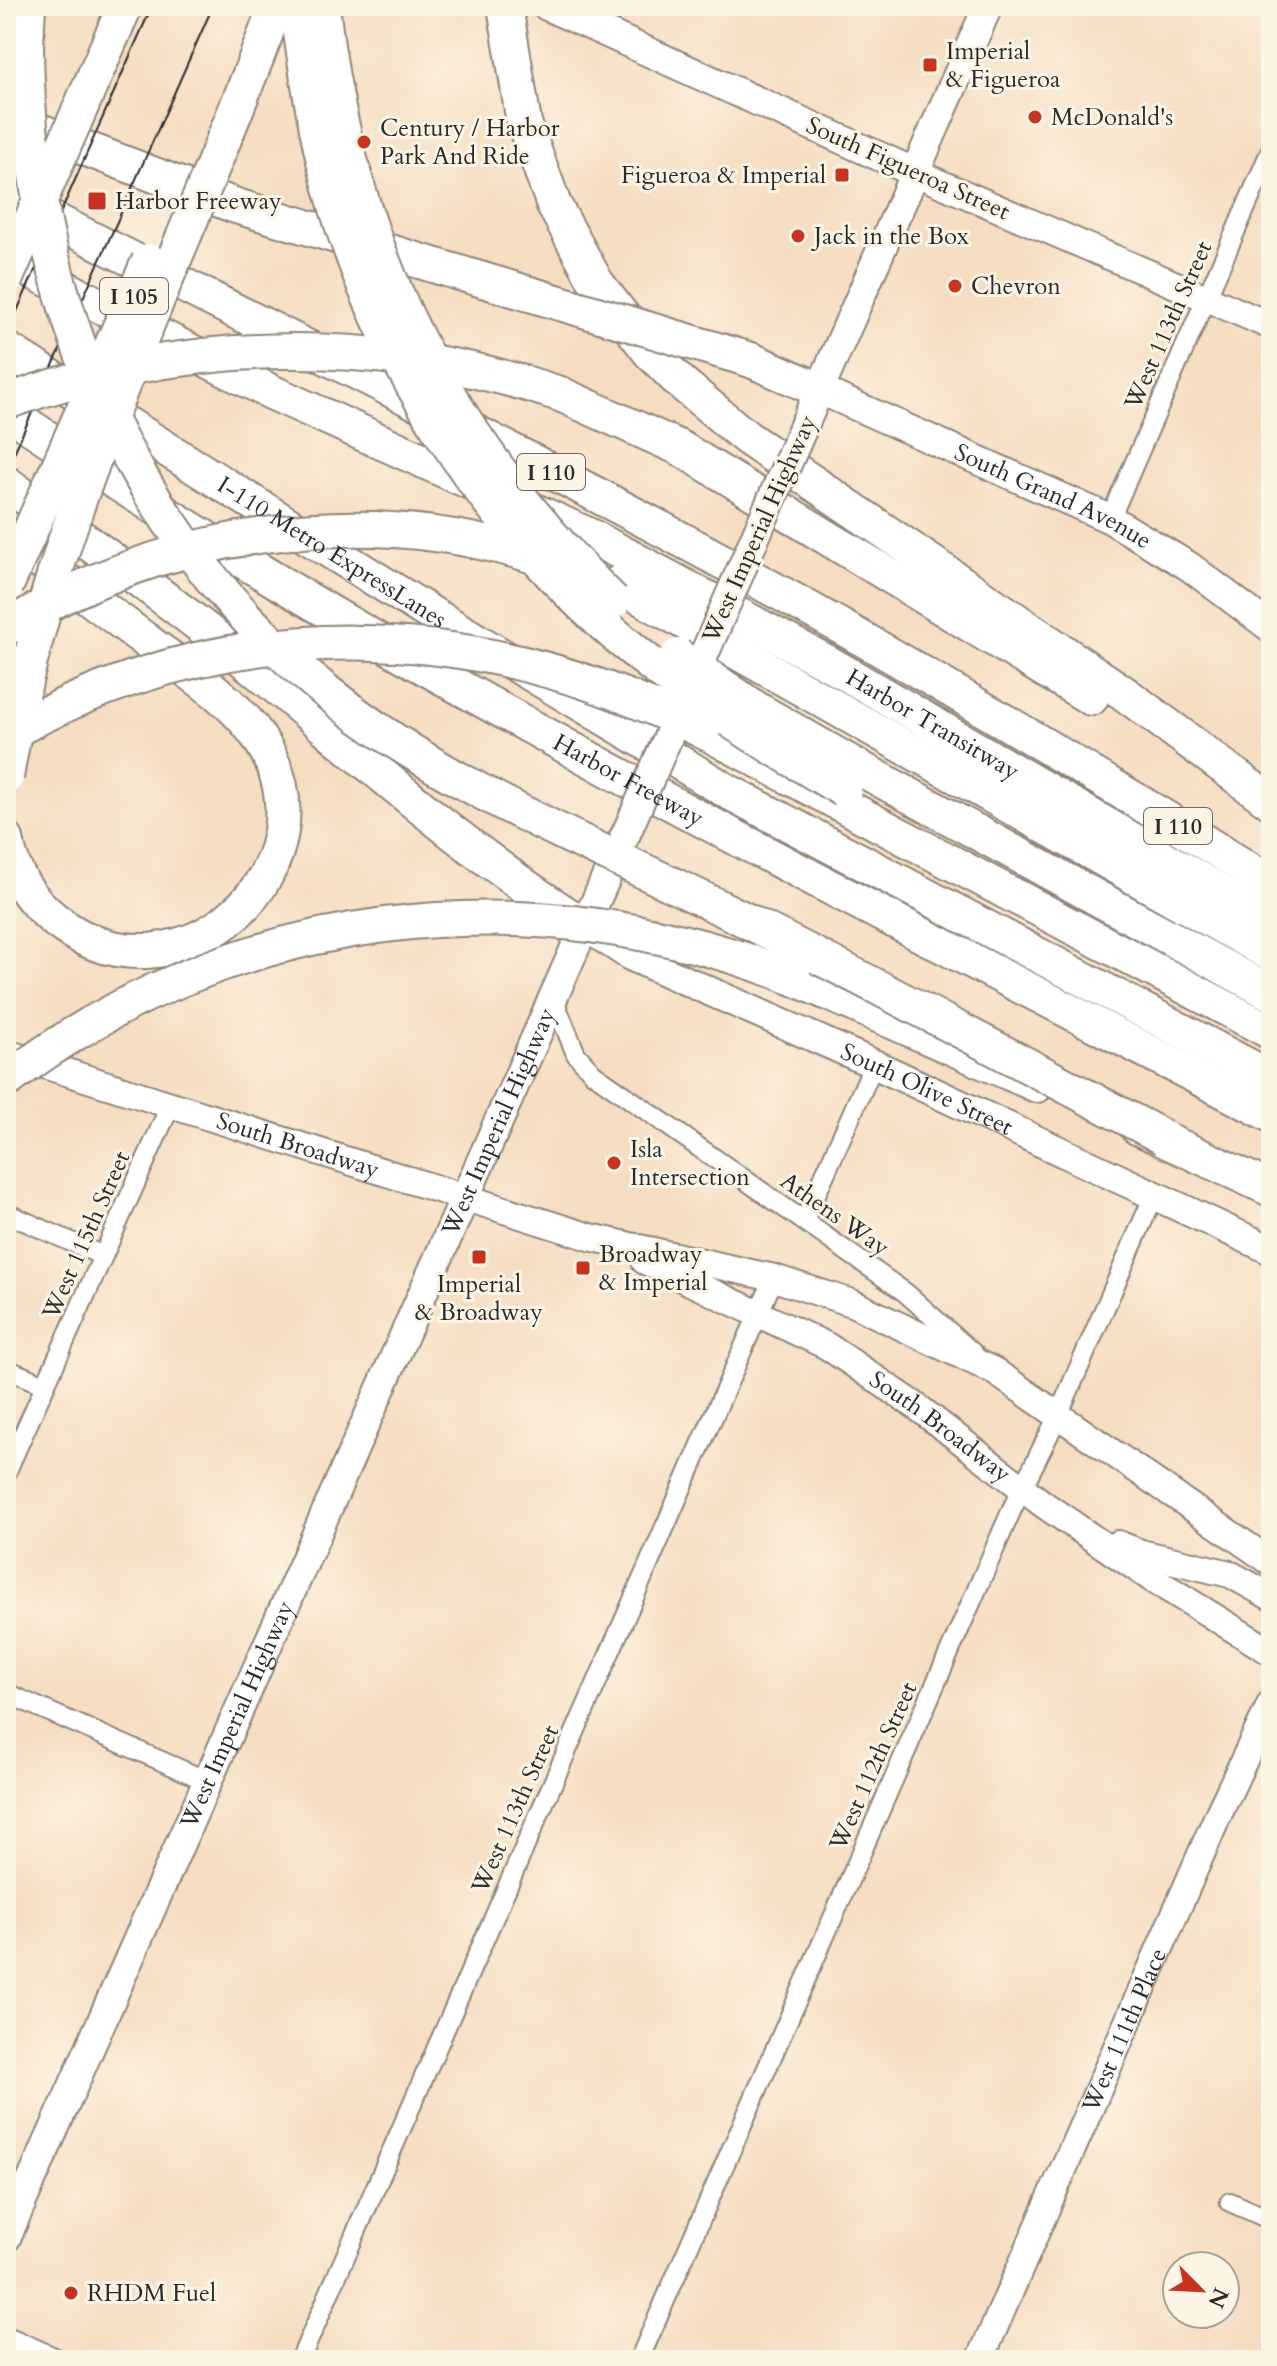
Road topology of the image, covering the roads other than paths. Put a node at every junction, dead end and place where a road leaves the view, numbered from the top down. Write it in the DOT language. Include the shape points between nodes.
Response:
graph roads {
  1 [pos="28,6"];
  2 [pos="101,6"];
  3 [pos="125,6"];
  4 [pos="261,6"];
  5 [pos="276,6"];
  6 [pos="297,6"];
  7 [pos="322,6"];
  8 [pos="505,6"];
  9 [pos="988,6"];
  10 [pos="552,7"];
  11 [pos="6,118"];
  12 [pos="1271,150"];
  13 [pos="916,173"];
  14 [pos="6,196"];
  15 [pos="6,222"];
  16 [pos="6,258"];
  17 [pos="6,278"];
  18 [pos="1206,298"];
  19 [pos="1271,326"];
  20 [pos="6,349"];
  21 [pos="820,390"];
  22 [pos="6,402"];
  23 [pos="6,411"];
  24 [pos="6,483"];
  25 [pos="1110,519"];
  26 [pos="6,536"];
  27 [pos="6,586"];
  28 [pos="6,628"];
  29 [pos="1271,628"];
  30 [pos="6,735"];
  31 [pos="6,777"];
  32 [pos="1261,795"];
  33 [pos="6,839"];
  34 [pos="1271,883"];
  35 [pos="1271,921"];
  36 [pos="585,926"];
  37 [pos="1271,954"];
  38 [pos="1271,993"];
  39 [pos="553,998"];
  40 [pos="1271,1032"];
  41 [pos="6,1053"];
  42 [pos="874,1064"];
  43 [pos="1271,1078"];
  44 [pos="6,1081"];
  45 [pos="171,1104"];
  46 [pos="1271,1115"];
  47 [pos="1163,1137"];
  48 [pos="1271,1189"];
  49 [pos="1155,1193"];
  50 [pos="463,1198"];
  51 [pos="6,1213"];
  52 [pos="804,1221"];
  53 [pos="590,1237"];
  54 [pos="1271,1250"];
  55 [pos="103,1256"];
  56 [pos="774,1278"];
  57 [pos="759,1313"];
  58 [pos="6,1369"];
  59 [pos="994,1371"];
  60 [pos="45,1385"];
  61 [pos="1057,1418"];
  62 [pos="6,1473"];
  63 [pos="1021,1488"];
  64 [pos="1081,1529"];
  65 [pos="1271,1562"];
  66 [pos="1271,1597"];
  67 [pos="1271,1652"];
  68 [pos="6,1693"];
  69 [pos="1271,1703"];
  70 [pos="207,1781"];
  71 [pos="1230,2202"];
  72 [pos="1271,2220"];
  73 [pos="6,2238"];
  74 [pos="6,2340"];
  75 [pos="51,2360"];
  76 [pos="300,2360"];
  77 [pos="639,2360"];
  78 [pos="980,2360"];
  1 -- 47 [label="highway, bridge" via="26,89 34,174 50,259 76,341 110,420 152,495 202,566 259,630 339,701 427,761"];
  2 -- 15 [label="highway, bridge"];
  3 -- 17 [label="highway, bridge"];
  4 -- 27 [label="highway, I 105, bridge"];
  5 -- 31 [label="highway, bridge" via="84,487 36,641"];
  6 -- 40 [label="highway, bridge" via="330,185 379,317 414,386 472,476 557,579 632,649 729,720"];
  7 -- 38 [label="highway, bridge" via="349,158 398,300 457,413 570,558 632,620 758,710"];
  8 -- 32 [label="highway" via="524,123 554,205 596,282 649,351 747,438 1125,694"];
  9 -- 13 [label="main road, West Imperial Highway"];
  10 -- 13 [label="main road, South Figueroa Street"];
  11 -- 21 [label="highway, bridge" via="233,205 751,360"];
  12 -- 18 [label="street, West 113th Street"];
  13 -- 18 [label="main road, South Figueroa Street"];
  13 -- 21 [label="main road, West Imperial Highway"];
  14 -- 34 [label="highway, I 110" via="711,556 1086,769"];
  16 -- 35 [label="highway, Harbor Transitway" via="271,392 590,536 830,664"];
  18 -- 19 [label="main road, South Figueroa Street"];
  18 -- 25 [label="street, West 113th Street"];
  20 -- 43 [label="highway, I-110 Metro ExpressLanes" via="660,753"];
  21 -- 25 [label="main road, South Grand Avenue"];
  21 -- 36 [label="main road, West Imperial Highway, bridge"];
  22 -- 32 [label="highway, bridge" via="137,363 263,350 422,360 560,394 680,448 1109,710"];
  23 -- 46 [label="highway, Harbor Freeway" via="254,569 478,701"];
  24 -- 36 [label="highway" via="245,660 412,800 544,901"];
  25 -- 29 [label="main road, South Grand Avenue" via="1190,567"];
  26 -- 33 [label="highway" via="232,706 266,750 280,793 279,836 265,877 241,911 205,936 163,950 104,946 65,928 33,899 17,874"];
  28 -- 37 [label="highway, bridge" via="63,595 143,563 219,543 301,531 380,530 519,551 617,584"];
  30 -- 40 [label="highway, bridge" via="138,676 249,650 367,642 514,659 585,679 679,719"];
  36 -- 39 [label="main road, West Imperial Highway"];
  36 -- 42 [label="main road, South Olive Street" via="630,956"];
  39 -- 50 [label="main road, West Imperial Highway"];
  39 -- 52 [label="street, Athens Way" via="573,1048 593,1073"];
  41 -- 45 [label="main road, South Broadway"];
  42 -- 49 [label="main road, South Olive Street"];
  42 -- 52 [label="street"];
  44 -- 47 [label="highway, bridge" via="123,1006 191,974 262,950 390,923 519,917 629,929 743,958"];
  45 -- 50 [label="main road, South Broadway"];
  45 -- 55 [label="street, West 115th Street"];
  47 -- 48 [label="highway"];
  49 -- 54 [label="main road, South Olive Street"];
  49 -- 61 [label="street, West 112th Street"];
  50 -- 53 [label="main road, South Broadway"];
  50 -- 70 [label="main road, West Imperial Highway"];
  51 -- 55 [label="street"];
  52 -- 59 [label="street, Athens Way" via="906,1293"];
  53 -- 56 [label="main road, South Broadway"];
  53 -- 57 [label="main road, South Broadway"];
  55 -- 60 [label="street, West 115th Street"];
  56 -- 57 [label="street, West 113th Street"];
  56 -- 59 [label="main road, South Broadway" via="852,1303"];
  57 -- 63 [label="main road, South Broadway" via="827,1346 916,1406"];
  57 -- 76 [label="street, West 113th Street"];
  58 -- 60 [label="street"];
  59 -- 61 [label="main road, South Broadway"];
  60 -- 62 [label="street, West 115th Street"];
  61 -- 63 [label="street, West 112th Street"];
  61 -- 65 [label="main road, South Broadway"];
  63 -- 64 [label="main road, South Broadway"];
  63 -- 77 [label="street, West 112th Street"];
  64 -- 66 [label="main road" via="1141,1553 1230,1574"];
  64 -- 67 [label="main road, South Broadway"];
  68 -- 70 [label="street"];
  69 -- 78 [label="main road, West 111th Place"];
  70 -- 73 [label="main road, West Imperial Highway"];
  71 -- 72 [label="street"];
  74 -- 75 [label="main road"];
}
